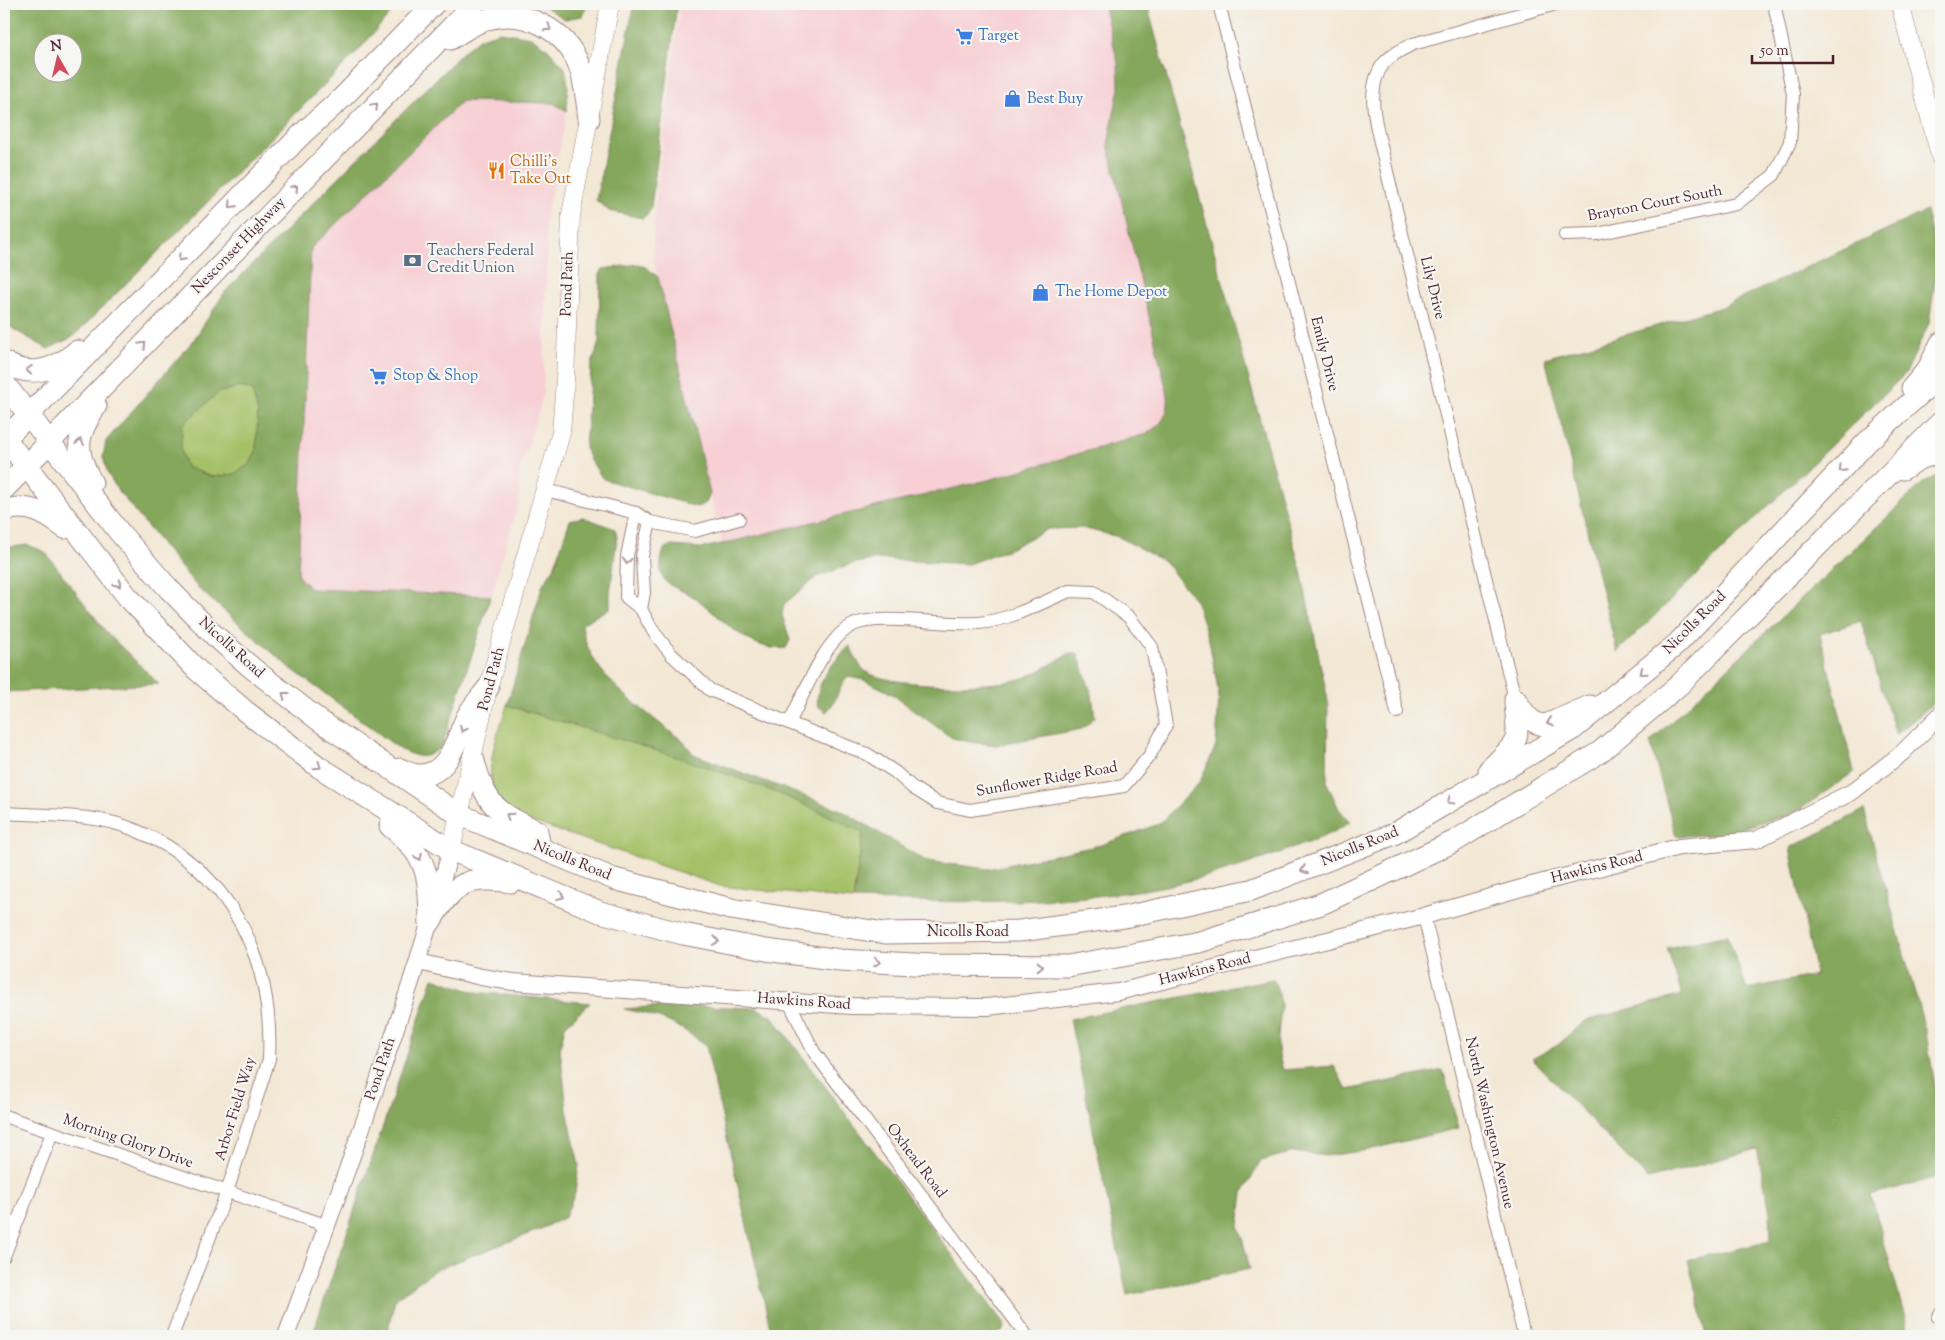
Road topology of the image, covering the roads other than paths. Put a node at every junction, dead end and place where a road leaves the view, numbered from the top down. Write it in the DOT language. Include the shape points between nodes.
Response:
graph roads {
  1 [pos="417,4"];
  2 [pos="434,4"];
  3 [pos="474,4"];
  4 [pos="610,4"];
  5 [pos="1219,4"];
  6 [pos="1556,4"];
  7 [pos="1774,4"];
  8 [pos="1900,4"];
  9 [pos="424,54"];
  10 [pos="589,119"];
  11 [pos="303,132"];
  12 [pos="1941,159"];
  13 [pos="1564,235"];
  14 [pos="154,286"];
  15 [pos="1941,343"];
  16 [pos="4,362"];
  17 [pos="123,367"];
  18 [pos="1941,375"];
  19 [pos="4,383"];
  20 [pos="28,415"];
  21 [pos="1941,422"];
  22 [pos="4,438"];
  23 [pos="1868,442"];
  24 [pos="50,443"];
  25 [pos="1941,452"];
  26 [pos="26,466"];
  27 [pos="1884,481"];
  28 [pos="4,489"];
  29 [pos="546,490"];
  30 [pos="4,511"];
  31 [pos="636,513"];
  32 [pos="739,519"];
  33 [pos="650,522"];
  34 [pos="120,533"];
  35 [pos="88,546"];
  36 [pos="644,583"];
  37 [pos="626,584"];
  38 [pos="641,609"];
  39 [pos="488,688"];
  40 [pos="1612,698"];
  41 [pos="1515,699"];
  42 [pos="1397,712"];
  43 [pos="1941,714"];
  44 [pos="789,723"];
  45 [pos="367,754"];
  46 [pos="473,758"];
  47 [pos="348,787"];
  48 [pos="1472,789"];
  49 [pos="4,813"];
  50 [pos="458,814"];
  51 [pos="540,848"];
  52 [pos="451,850"];
  53 [pos="538,886"];
  54 [pos="1424,916"];
  55 [pos="430,922"];
  56 [pos="419,962"];
  57 [pos="788,1000"];
  58 [pos="4,1116"];
  59 [pos="52,1133"];
  60 [pos="227,1192"];
  61 [pos="328,1226"];
  62 [pos="4,1256"];
  63 [pos="172,1336"];
  64 [pos="286,1336"];
  65 [pos="1027,1336"];
  66 [pos="1524,1336"];
  1 -- 11 [label="highway" via="338,88"];
  2 -- 11 [label="highway" via="342,98"];
  3 -- 9 [label="highway, Nesconset Highway"];
  4 -- 10 [label="main road, Pond Path"];
  5 -- 42 [label="street, Emily Drive"];
  6 -- 41 [label="street, Lily Drive" via="1413,44 1384,63 1377,76 1373,101"];
  7 -- 13 [label="street, Brayton Court South" via="1794,94 1790,142 1774,175 1736,204 1597,234"];
  8 -- 12 [label="main road"];
  9 -- 10 [label="highway, one-way" via="489,19 514,16 541,24 563,40 574,56 584,85"];
  17 -- 9 [label="highway, Nesconset Highway, one-way"];
  10 -- 29 [label="main road, Pond Path" via="571,215 563,417"];
  11 -- 14 [label="highway, one-way"];
  14 -- 16 [label="highway, one-way" via="57,366 27,371"];
  14 -- 20 [label="highway"];
  15 -- 23 [label="highway" via="1928,369"];
  17 -- 24 [label="highway, Nesconset Highway"];
  34 -- 17 [label="highway, one-way" via="83,467 78,449 85,422"];
  18 -- 23 [label="highway, Nicolls Road"];
  19 -- 20 [label="highway, Nicolls Road"];
  20 -- 22 [label="highway"];
  20 -- 24 [label="highway, Nicolls Road"];
  21 -- 27 [label="highway"];
  22 -- 26 [label="highway"];
  23 -- 40 [label="highway, Nicolls Road, one-way" via="1676,644"];
  24 -- 26 [label="highway, Nesconset Highway"];
  24 -- 34 [label="highway, Nicolls Road"];
  25 -- 27 [label="highway" via="1919,459"];
  26 -- 28 [label="highway, Nesconset Highway"];
  26 -- 35 [label="highway"];
  53 -- 27 [label="highway, one-way" via="600,912 683,934 840,960 932,966 1068,966 1199,942 1321,904 1455,841 1600,752 1679,685"];
  29 -- 31 [label="street"];
  29 -- 39 [label="main road, Pond Path"];
  30 -- 35 [label="highway" via="38,510"];
  31 -- 33 [label="street"];
  31 -- 37 [label="street, Sunflower Ridge Road, one-way" via="627,556"];
  32 -- 33 [label="street" via="695,531"];
  33 -- 36 [label="street" via="642,556"];
  45 -- 34 [label="highway, Nicolls Road, one-way" via="245,662 169,589"];
  35 -- 47 [label="highway, one-way" via="150,622 196,669 267,728"];
  36 -- 37 [label="street"];
  36 -- 38 [label="street"];
  37 -- 38 [label="street, Sunflower Ridge Road" via="626,597"];
  38 -- 44 [label="street, Sunflower Ridge Road" via="653,631 672,654 710,690"];
  39 -- 45 [label="highway, one-way" via="469,713 456,746 431,774 417,775"];
  39 -- 46 [label="main road, Pond Path"];
  40 -- 41 [label="highway, one-way" via="1539,725 1528,718"];
  40 -- 48 [label="highway, Nicolls Road" via="1573,730"];
  41 -- 48 [label="highway" via="1518,735 1515,744"];
  43 -- 54 [label="street, Hawkins Road" via="1902,752 1852,792 1756,840 1679,848"];
  44 -- 44 [label="street, Sunflower Ridge Road" via="867,754 937,803 970,810 1124,786 1150,755 1166,725 1152,647 1129,616 1094,592 1069,591 1004,618 979,623 876,621 854,624 837,637 823,657"];
  45 -- 50 [label="highway, Nicolls Road"];
  46 -- 50 [label="main road, Pond Path"];
  51 -- 46 [label="highway, one-way" via="536,831 515,821 488,800"];
  47 -- 52 [label="highway"];
  47 -- 55 [label="highway, one-way" via="411,843 418,854 429,880"];
  48 -- 51 [label="highway, Nicolls Road, one-way" via="1394,834 1251,890 1124,917 1019,932 886,933 731,910 614,879"];
  49 -- 60 [label="street, Arbor Field Way" via="83,818 135,830 181,853 232,907 240,920 250,939 263,980 270,1036 269,1059"];
  50 -- 51 [label="highway, Nicolls Road"];
  50 -- 52 [label="main road, Pond Path"];
  52 -- 53 [label="highway"];
  52 -- 55 [label="street, Pond Path"];
  53 -- 55 [label="highway" via="475,879 451,893"];
  54 -- 57 [label="street, Hawkins Road" via="1118,992 988,1007 852,1006"];
  54 -- 66 [label="street, North Washington Avenue"];
  55 -- 56 [label="street, Pond Path"];
  56 -- 57 [label="street, Hawkins Road" via="513,982"];
  56 -- 61 [label="street, Pond Path"];
  57 -- 65 [label="street, Oxhead Road" via="814,1052"];
  58 -- 59 [label="street, Morning Glory Drive"];
  59 -- 60 [label="street, Morning Glory Drive"];
  59 -- 62 [label="street"];
  60 -- 61 [label="street, Morning Glory Drive"];
  60 -- 63 [label="street, Arbor Field Way"];
  61 -- 64 [label="street, Pond Path"];
}
